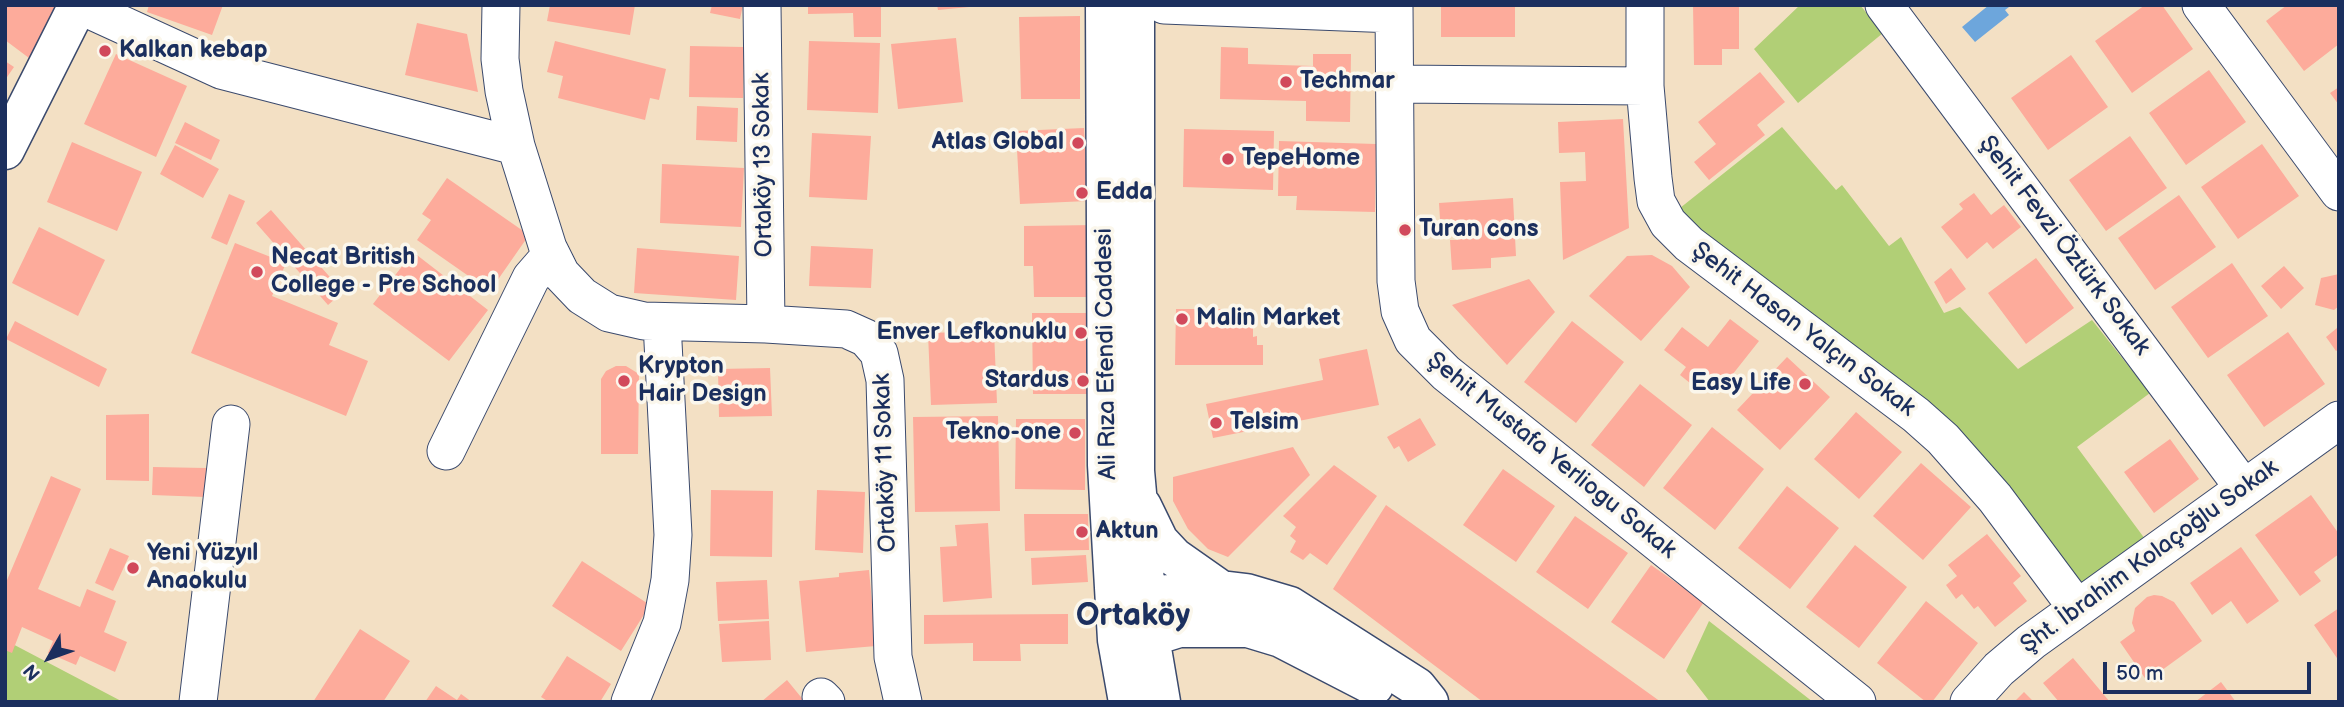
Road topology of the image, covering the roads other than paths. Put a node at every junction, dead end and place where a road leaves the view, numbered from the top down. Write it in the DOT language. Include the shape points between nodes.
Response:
graph roads {
  1 [pos="79,5"];
  2 [pos="501,5"];
  3 [pos="762,5"];
  4 [pos="1105,5"];
  5 [pos="1135,5"];
  6 [pos="1164,5"];
  7 [pos="1645,5"];
  8 [pos="1884,5"];
  9 [pos="2201,5"];
  10 [pos="1394,10"];
  11 [pos="1394,84"];
  12 [pos="1645,86"];
  13 [pos="516,146"];
  14 [pos="5,150"];
  15 [pos="2339,192"];
  16 [pos="551,255"];
  17 [pos="662,323"];
  18 [pos="766,324"];
  19 [pos="2339,421"];
  20 [pos="231,424"];
  21 [pos="446,451"];
  22 [pos="2243,487"];
  23 [pos="1137,495"];
  24 [pos="1221,590"];
  25 [pos="1130,600"];
  26 [pos="2077,608"];
  27 [pos="1134,639"];
  28 [pos="1161,701"];
  29 [pos="198,702"];
  30 [pos="630,702"];
  31 [pos="903,702"];
  32 [pos="1128,702"];
  33 [pos="1149,702"];
  34 [pos="1402,702"];
  35 [pos="1429,702"];
  36 [pos="1857,702"];
  37 [pos="1969,702"];
  1 -- 13 [label="street" via="221,69"];
  1 -- 14 [label="main road"];
  2 -- 13 [label="street, Ortaköy 11 Sokak" via="503,91"];
  3 -- 18 [label="street, Ortaköy 13 Sokak"];
  4 -- 25 [label="main road, Ali Rıza Efendi Caddesi" via="1107,465"];
  5 -- 23 [label="main road, Ali Rıza Efendi Caddesi"];
  6 -- 10 [label="street"];
  7 -- 12 [label="street, Şehit Hasan Yalçın Sokak"];
  8 -- 22 [label="street, Şehit Fevzi Öztürk Sokak"];
  9 -- 15 [label="street"];
  10 -- 11 [label="street, Şehit Mustafa Yerliogu Sokak"];
  11 -- 12 [label="street"];
  11 -- 36 [label="street, Şehit Mustafa Yerliogu Sokak" via="1397,295 1413,340 1446,373"];
  12 -- 26 [label="street, Şehit Hasan Yalçın Sokak" via="1654,191 1668,223 1689,244 1943,439 1995,498"];
  13 -- 16 [label="street, Ortaköy 11 Sokak"];
  16 -- 17 [label="street, Ortaköy 11 Sokak" via="571,286 594,305 626,318"];
  16 -- 21 [label="street" via="531,278"];
  17 -- 18 [label="street, Ortaköy 11 Sokak"];
  17 -- 30 [label="street" via="673,535 670,580 662,623"];
  18 -- 31 [label="street, Ortaköy 11 Sokak" via="853,331 879,354 885,380 893,657"];
  19 -- 22 [label="street, Şht. İbrahim Kolaçoğlu Sokak"];
  20 -- 29 [label="street"];
  22 -- 26 [label="street, Şht. İbrahim Kolaçoğlu Sokak"];
  23 -- 24 [label="main road" via="1159,541"];
  23 -- 25 [label="main road, Ali Rıza Efendi Caddesi"];
  24 -- 25 [label="main road"];
  24 -- 35 [label="main road" via="1290,606 1416,687"];
  25 -- 27 [label="main road, Ali Rıza Efendi Caddesi"];
  26 -- 37 [label="street, Şht. İbrahim Kolaçoğlu Sokak" via="1998,669"];
  27 -- 28 [label="main road"];
  27 -- 32 [label="main road, Ali Rıza Efendi Caddesi"];
  27 -- 34 [label="main road" via="1179,628 1248,628 1315,654"];
  28 -- 33 [label="street"];
}
